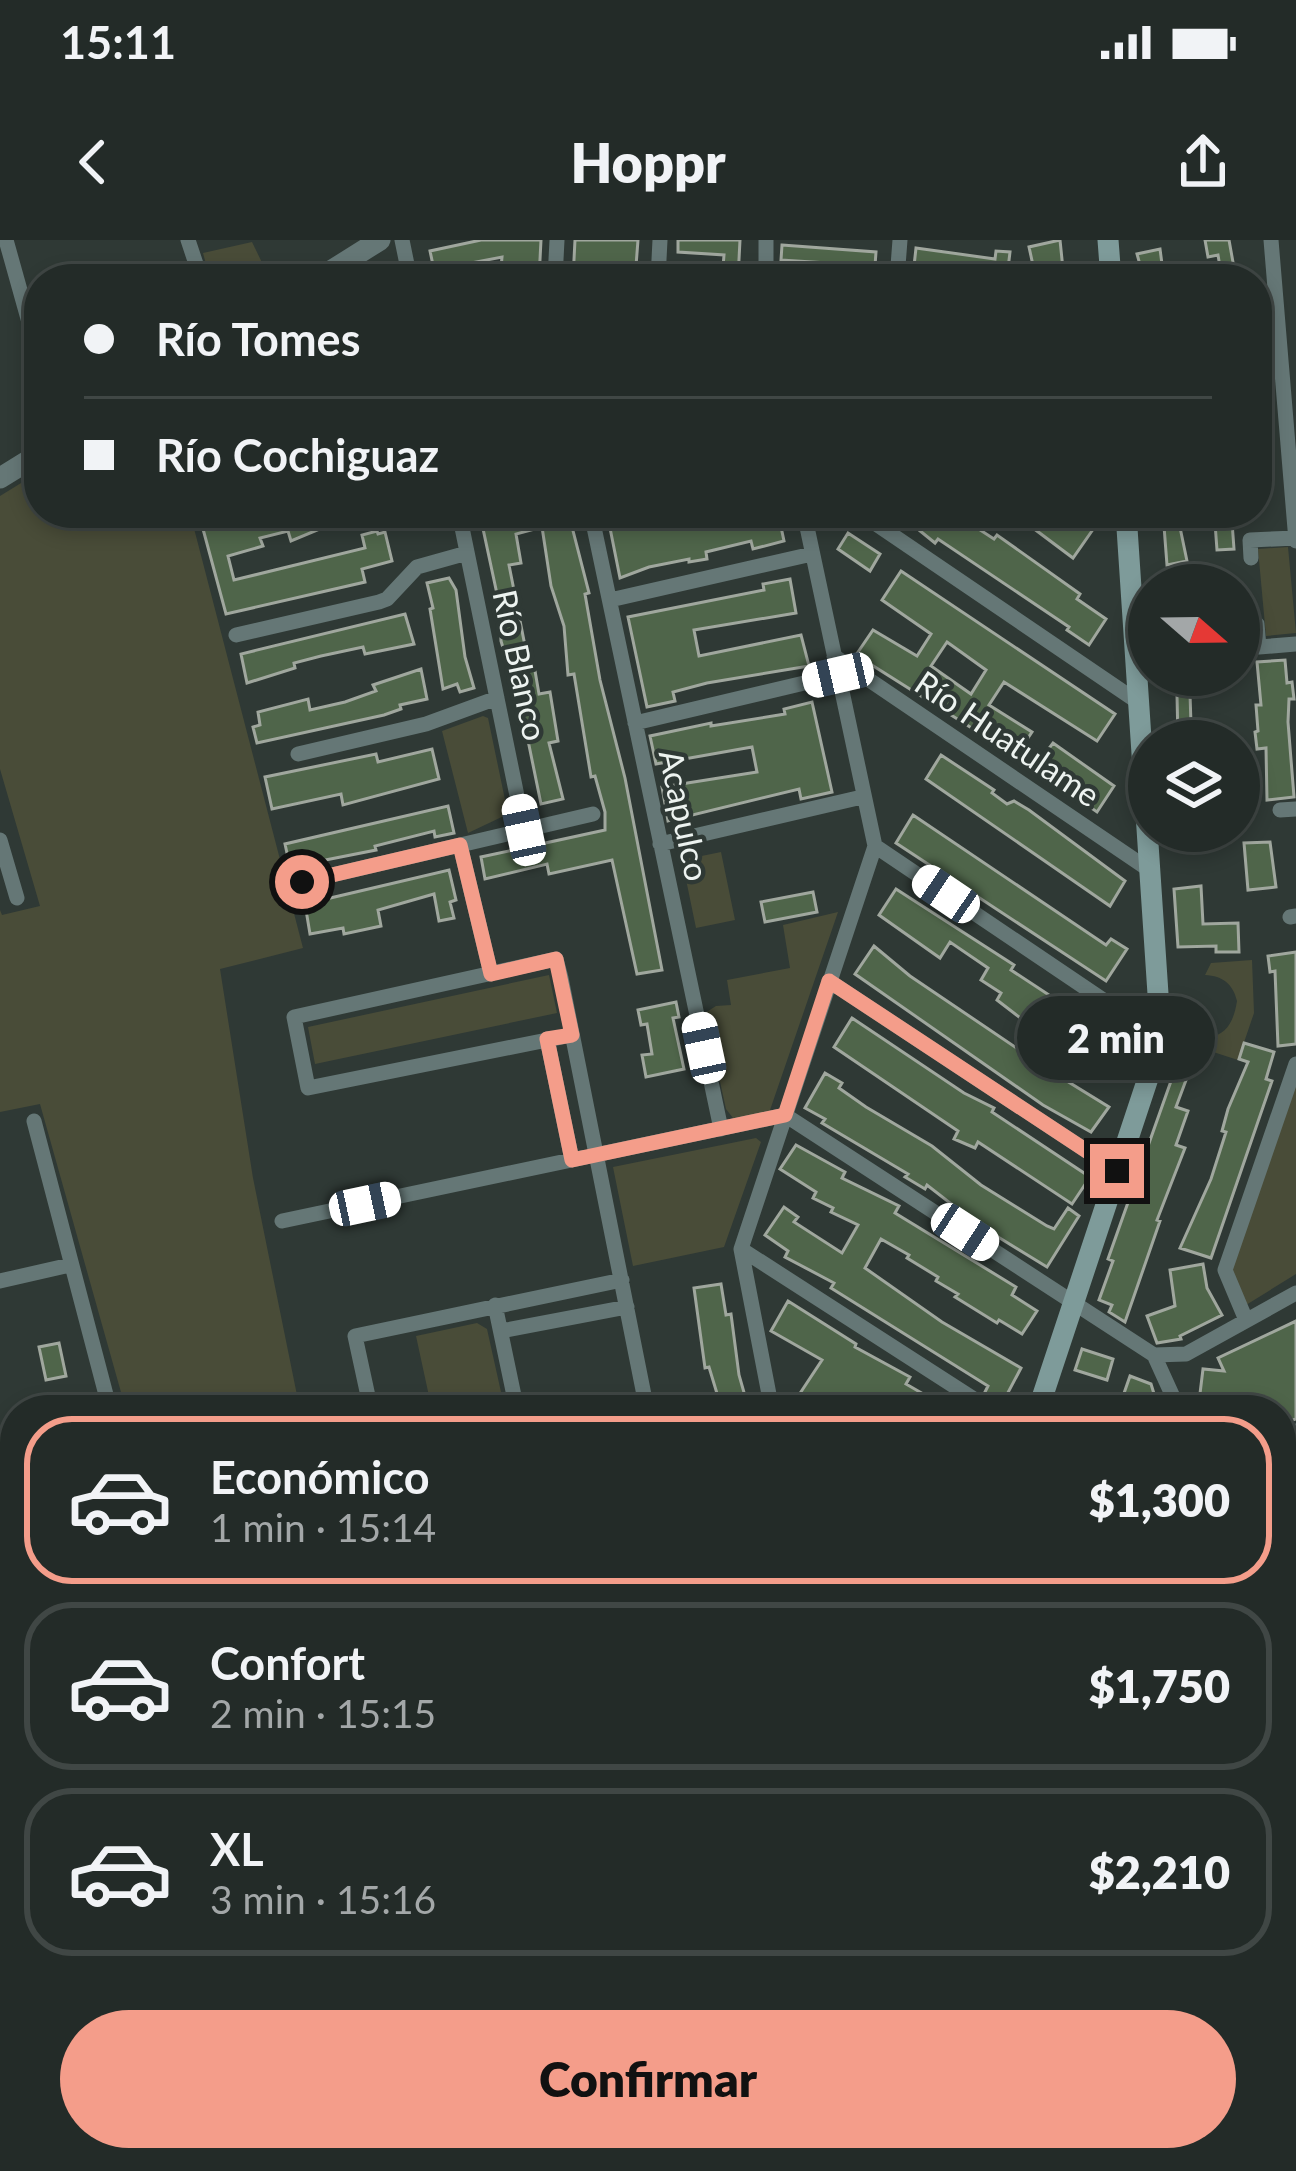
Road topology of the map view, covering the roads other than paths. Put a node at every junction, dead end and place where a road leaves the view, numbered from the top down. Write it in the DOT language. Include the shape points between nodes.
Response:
graph roads {
  1 [pos="6,240"];
  2 [pos="380,240"];
  3 [pos="1271,240"];
  4 [pos="342,264"];
  5 [pos="24,304"];
  6 [pos="1278,325"];
  7 [pos="1272,326"];
  8 [pos="461,528"];
  9 [pos="594,528"];
  10 [pos="807,528"];
  11 [pos="882,528"];
  12 [pos="1123,528"];
  13 [pos="1296,540"];
  14 [pos="467,553"];
  15 [pos="812,554"];
  16 [pos="1251,558"];
  17 [pos="610,600"];
  18 [pos="236,635"];
  19 [pos="1296,644"];
  20 [pos="1260,646"];
  21 [pos="834,656"];
  22 [pos="838,675"];
  23 [pos="497,698"];
  24 [pos="1138,702"];
  25 [pos="635,723"];
  26 [pos="298,754"];
  27 [pos="862,796"];
  28 [pos="593,814"];
  29 [pos="524,830"];
  30 [pos="0,840"];
  31 [pos="660,844"];
  32 [pos="460,845"];
  33 [pos="874,846"];
  34 [pos="1148,869"];
  35 [pos="302,882"];
  36 [pos="17,898"];
  37 [pos="491,974"];
  38 [pos="829,981"];
  39 [pos="572,1035"];
  40 [pos="547,1039"];
  41 [pos="1161,1039"];
  42 [pos="1296,1064"];
  43 [pos="785,1115"];
  44 [pos="34,1121"];
  45 [pos="721,1129"];
  46 [pos="597,1155"];
  47 [pos="572,1160"];
  48 [pos="1117,1171"];
  49 [pos="283,1221"];
  50 [pos="741,1249"];
  51 [pos="70,1265"];
  52 [pos="622,1280"];
  53 [pos="0,1281"];
  54 [pos="1294,1294"];
  55 [pos="1074,1303"];
  56 [pos="495,1305"];
  57 [pos="627,1306"];
  58 [pos="1246,1320"];
  59 [pos="501,1331"];
  60 [pos="1186,1354"];
  61 [pos="1154,1355"];
  62 [pos="1172,1393"];
  63 [pos="106,1395"];
  64 [pos="367,1395"];
  65 [pos="514,1395"];
  66 [pos="644,1395"];
  67 [pos="769,1395"];
  68 [pos="968,1395"];
  69 [pos="1043,1395"];
  1 -- 5 [label="street"];
  2 -- 4 [label="street"];
  3 -- 6 [label="street"];
  6 -- 7 [label="street"];
  6 -- 13 [label="street"];
  8 -- 14 [label="street, Río Blanco"];
  9 -- 17 [label="street, Acapulco"];
  10 -- 15 [label="street"];
  11 -- 24 [label="street"];
  12 -- 24 [label="main road"];
  13 -- 16 [label="street" via="1250,540"];
  14 -- 18 [label="street" via="417,567 379,602"];
  14 -- 23 [label="street, Río Blanco"];
  15 -- 17 [label="street"];
  15 -- 21 [label="street"];
  17 -- 25 [label="street, Acapulco"];
  19 -- 20 [label="street"];
  21 -- 22 [label="street"];
  21 -- 34 [label="street, Río Huatulame"];
  22 -- 25 [label="street"];
  22 -- 27 [label="street"];
  23 -- 26 [label="street" via="427,724"];
  23 -- 29 [label="street, Río Blanco"];
  24 -- 34 [label="main road"];
  25 -- 31 [label="street, Acapulco"];
  27 -- 31 [label="street"];
  27 -- 33 [label="street"];
  28 -- 29 [label="street"];
  29 -- 32 [label="street"];
  30 -- 36 [label="street"];
  31 -- 45 [label="street, Acapulco"];
  32 -- 35 [label="street"];
  32 -- 37 [label="street"];
  33 -- 38 [label="street"];
  33 -- 41 [label="street"];
  34 -- 41 [label="main road"];
  37 -- 39 [label="street" via="556,959"];
  37 -- 40 [label="street" via="294,1017 308,1088"];
  38 -- 43 [label="street"];
  38 -- 48 [label="street"];
  39 -- 40 [label="street"];
  39 -- 46 [label="street"];
  40 -- 47 [label="street"];
  41 -- 48 [label="main road"];
  42 -- 58 [label="street" via="1225,1270"];
  43 -- 45 [label="street"];
  43 -- 50 [label="street"];
  43 -- 55 [label="street"];
  44 -- 51 [label="street"];
  45 -- 46 [label="street"];
  46 -- 47 [label="street"];
  46 -- 52 [label="street"];
  47 -- 49 [label="street"];
  48 -- 55 [label="main road"];
  50 -- 67 [label="street"];
  50 -- 68 [label="street"];
  51 -- 53 [label="street"];
  51 -- 63 [label="street"];
  52 -- 56 [label="street"];
  52 -- 57 [label="street"];
  54 -- 58 [label="street"];
  55 -- 61 [label="street"];
  55 -- 69 [label="main road"];
  56 -- 59 [label="street"];
  56 -- 64 [label="street" via="355,1336"];
  57 -- 59 [label="street"];
  57 -- 66 [label="street"];
  58 -- 60 [label="street"];
  59 -- 65 [label="street"];
  60 -- 61 [label="street"];
  60 -- 62 [label="street"];
  61 -- 62 [label="street"];
}
